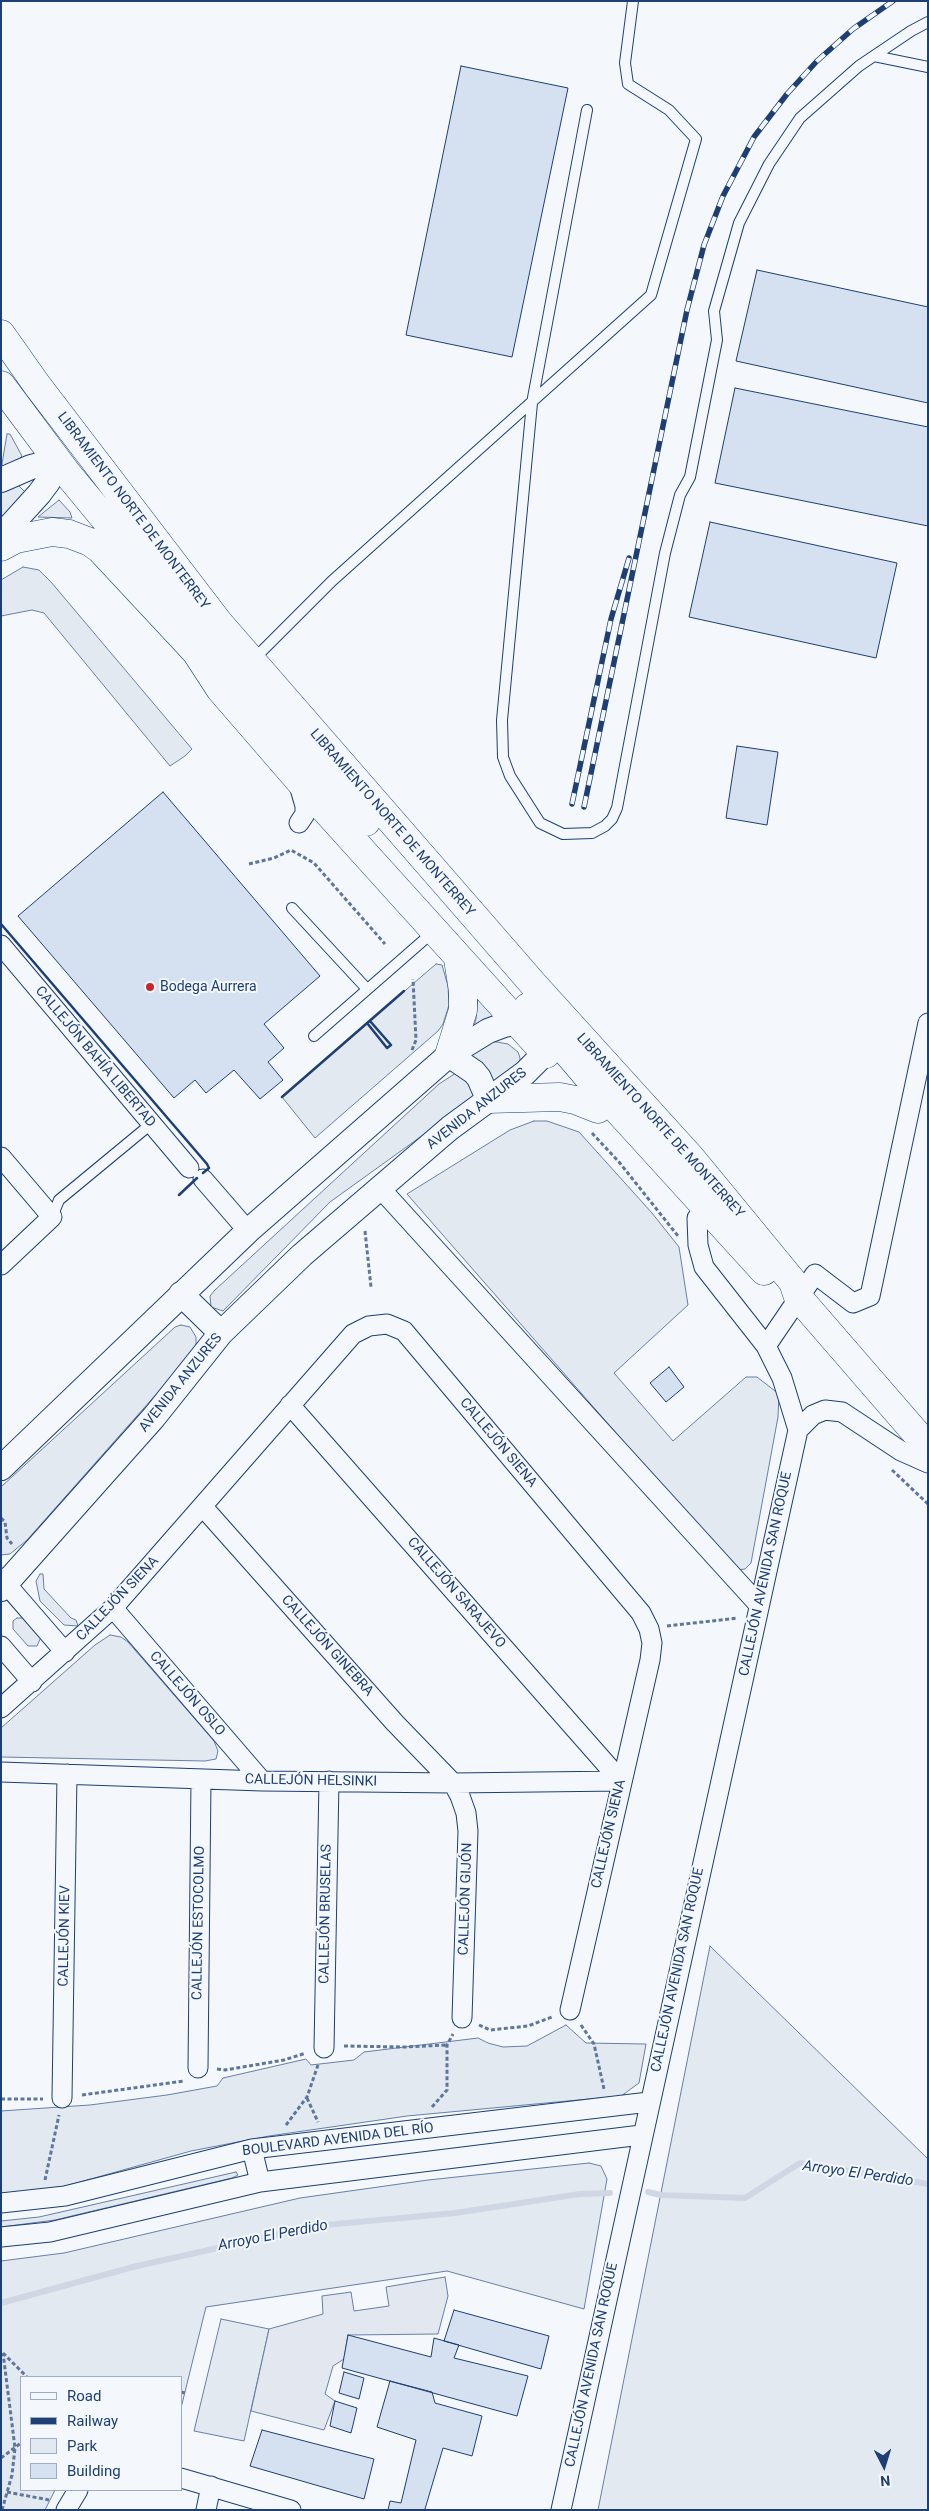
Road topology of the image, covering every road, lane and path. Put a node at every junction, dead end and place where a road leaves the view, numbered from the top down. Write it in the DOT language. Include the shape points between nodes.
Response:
graph roads {
  1 [pos="633,1"];
  2 [pos="928,22"];
  3 [pos="874,56"];
  4 [pos="928,67"];
  5 [pos="586,110"];
  6 [pos="1,334"];
  7 [pos="1,358"];
  8 [pos="1,385"];
  9 [pos="532,403"];
  10 [pos="57,460"];
  11 [pos="1,480"];
  12 [pos="1,536"];
  13 [pos="1,547"];
  14 [pos="99,548"];
  15 [pos="209,628"];
  16 [pos="217,654"];
  17 [pos="245,668"];
  18 [pos="255,730"];
  19 [pos="249,864"];
  20 [pos="431,868"];
  21 [pos="292,908"];
  22 [pos="433,931"];
  23 [pos="385,944"];
  24 [pos="1,945"];
  25 [pos="458,959"];
  26 [pos="413,979"];
  27 [pos="367,989"];
  28 [pos="530,1023"];
  29 [pos="928,1023"];
  30 [pos="314,1036"];
  31 [pos="412,1050"];
  32 [pos="543,1050"];
  33 [pos="449,1055"];
  34 [pos="488,1098"];
  35 [pos="598,1109"];
  36 [pos="151,1124"];
  37 [pos="1,1157"];
  38 [pos="691,1158"];
  39 [pos="380,1188"];
  40 [pos="52,1217"];
  41 [pos="697,1218"];
  42 [pos="365,1230"];
  43 [pos="248,1231"];
  44 [pos="1,1265"];
  45 [pos="371,1286"];
  46 [pos="181,1294"];
  47 [pos="791,1295"];
  48 [pos="221,1333"];
  49 [pos="766,1346"];
  50 [pos="290,1404"];
  51 [pos="798,1430"];
  52 [pos="928,1448"];
  53 [pos="928,1463"];
  54 [pos="1,1468"];
  55 [pos="203,1507"];
  56 [pos="1,1518"];
  57 [pos="17,1550"];
  58 [pos="3,1584"];
  59 [pos="113,1608"];
  60 [pos="758,1610"];
  61 [pos="649,1628"];
  62 [pos="1,1646"];
  63 [pos="65,1652"];
  64 [pos="32,1682"];
  65 [pos="1,1708"];
  66 [pos="1,1772"];
  67 [pos="67,1774"];
  68 [pos="201,1779"];
  69 [pos="262,1781"];
  70 [pos="329,1781"];
  71 [pos="621,1781"];
  72 [pos="453,1783"];
  73 [pos="570,2010"];
  74 [pos="462,2018"];
  75 [pos="324,2048"];
  76 [pos="198,2068"];
  77 [pos="307,2097"];
  78 [pos="62,2098"];
  79 [pos="1,2099"];
  80 [pos="649,2102"];
  81 [pos="606,2107"];
  82 [pos="424,2128"];
  83 [pos="641,2135"];
  84 [pos="326,2139"];
  85 [pos="261,2148"];
  86 [pos="260,2182"];
  87 [pos="41,2198"];
  88 [pos="1,2203"];
  89 [pos="1,2237"];
  90 [pos="2,2352"];
  91 [pos="26,2376"];
  92 [pos="20,2445"];
  93 [pos="15,2448"];
  94 [pos="1,2458"];
  95 [pos="182,2478"];
  96 [pos="211,2486"];
  97 [pos="77,2491"];
  98 [pos="7,2492"];
  99 [pos="60,2505"];
  100 [pos="2,2510"];
  101 [pos="206,2510"];
  102 [pos="291,2510"];
  103 [pos="561,2510"];
  1 -- 9 [label="lane" via="625,63 628,84 670,110 696,139 651,295"];
  2 -- 3 [label="lane"];
  3 -- 4 [label="lane"];
  3 -- 9 [label="lane" via="800,118 769,164 739,223 714,311 716,350 690,478 680,496 665,553 617,808 605,826 592,833 563,834 540,823 510,776 504,757 502,720"];
  5 -- 9 [label="lane"];
  6 -- 15 [label="main road, LIBRAMIENTO NORTE DE MONTERREY"];
  7 -- 10 [label="main road" via="45,422"];
  8 -- 10 [label="main road"];
  9 -- 17 [label="lane" via="332,580"];
  10 -- 11 [label="street"];
  10 -- 12 [label="street" via="48,482 35,500"];
  10 -- 15 [label="main road" via="82,472 183,586"];
  13 -- 14 [label="main road" via="16,539 52,532 69,534"];
  14 -- 15 [label="main road"];
  14 -- 18 [label="main road" via="196,652 220,690"];
  15 -- 16 [label="main road, LIBRAMIENTO NORTE DE MONTERREY"];
  15 -- 17 [label="main road, LIBRAMIENTO NORTE DE MONTERREY"];
  16 -- 17 [label="main road, LIBRAMIENTO NORTE DE MONTERREY"];
  16 -- 18 [label="main road"];
  17 -- 20 [label="main road, LIBRAMIENTO NORTE DE MONTERREY" via="305,724"];
  17 -- 28 [label="main road, LIBRAMIENTO NORTE DE MONTERREY"];
  18 -- 22 [label="main road"];
  19 -- 23 [label="path" via="291,850 314,863"];
  20 -- 28 [label="main road" via="459,908 538,1005"];
  20 -- 38 [label="main road, LIBRAMIENTO NORTE DE MONTERREY"];
  21 -- 27 [label="lane"];
  22 -- 25 [label="main road"];
  22 -- 27 [label="lane"];
  24 -- 36 [label="street, CALLEJÓN BAHÍA LIBERTAD"];
  25 -- 28 [label="main road"];
  25 -- 33 [label="main road" via="462,1010"];
  26 -- 31 [label="path" via="416,1040"];
  27 -- 30 [label="lane"];
  28 -- 32 [label="main road"];
  28 -- 33 [label="street" via="488,1031"];
  28 -- 38 [label="main road" via="556,1025 589,1057 670,1149"];
  28 -- 47 [label="main road, LIBRAMIENTO NORTE DE MONTERREY" via="719,1225"];
  29 -- 47 [label="street" via="870,1296 853,1303 815,1274"];
  32 -- 34 [label="street, AVENIDA ANZURES" via="525,1073"];
  32 -- 35 [label="main road"];
  33 -- 34 [label="street" via="474,1072"];
  33 -- 43 [label="street"];
  34 -- 35 [label="main road" via="560,1097"];
  34 -- 39 [label="street, AVENIDA ANZURES"];
  35 -- 41 [label="main road" via="658,1182"];
  36 -- 40 [label="lane" via="59,1200"];
  36 -- 43 [label="street, CALLEJÓN BAHÍA LIBERTAD"];
  37 -- 40 [label="street"];
  38 -- 47 [label="main road, LIBRAMIENTO NORTE DE MONTERREY" via="793,1282"];
  39 -- 48 [label="street, AVENIDA ANZURES" via="302,1255"];
  39 -- 60 [label="street"];
  40 -- 44 [label="street"];
  41 -- 47 [label="main road" via="758,1277"];
  41 -- 49 [label="street" via="698,1245 704,1267"];
  42 -- 45 [label="path"];
  43 -- 46 [label="street"];
  46 -- 48 [label="street"];
  46 -- 54 [label="street"];
  47 -- 49 [label="street"];
  47 -- 52 [label="main road, LIBRAMIENTO NORTE DE MONTERREY"];
  48 -- 58 [label="street, AVENIDA ANZURES" via="154,1417"];
  49 -- 51 [label="street" via="782,1378"];
  50 -- 55 [label="street, CALLEJÓN SIENA"];
  50 -- 61 [label="street, CALLEJÓN SIENA" via="353,1334 369,1326 387,1324 404,1331 641,1613"];
  50 -- 71 [label="street, CALLEJÓN SARAJEVO"];
  51 -- 53 [label="street" via="813,1415 825,1410 842,1412 901,1451"];
  51 -- 60 [label="street, CALLEJÓN AVENIDA SAN ROQUE"];
  55 -- 59 [label="street, CALLEJÓN SIENA"];
  55 -- 72 [label="street, CALLEJÓN GINEBRA" via="395,1724"];
  56 -- 57 [label="path" via="5,1522 6,1538"];
  58 -- 63 [label="street, CALLEJÓN SIENA"];
  59 -- 63 [label="street, CALLEJÓN SIENA"];
  59 -- 69 [label="street, CALLEJÓN OSLO"];
  60 -- 61 [label="path"];
  60 -- 80 [label="street, CALLEJÓN AVENIDA SAN ROQUE"];
  61 -- 71 [label="street, CALLEJÓN SIENA" via="652,1643 650,1660"];
  62 -- 64 [label="street"];
  63 -- 64 [label="street, CALLEJÓN SIENA"];
  64 -- 65 [label="street, CALLEJÓN SIENA"];
  66 -- 67 [label="street, CALLEJÓN HELSINKI"];
  67 -- 68 [label="street, CALLEJÓN HELSINKI"];
  67 -- 78 [label="street, CALLEJÓN KIEV"];
  68 -- 69 [label="street, CALLEJÓN HELSINKI"];
  68 -- 76 [label="street, CALLEJÓN ESTOCOLMO"];
  69 -- 70 [label="street, CALLEJÓN HELSINKI"];
  70 -- 72 [label="street, CALLEJÓN HELSINKI"];
  70 -- 75 [label="street, CALLEJÓN BRUSELAS"];
  71 -- 72 [label="street, CALLEJÓN HELSINKI"];
  71 -- 73 [label="street, CALLEJÓN SIENA"];
  72 -- 74 [label="street, CALLEJÓN GIJÓN" via="466,1813 468,1831"];
  73 -- 74 [label="path" via="528,2026 490,2030"];
  73 -- 81 [label="path" via="594,2044"];
  74 -- 82 [label="path" via="447,2045 447,2090 426,2114"];
  75 -- 77 [label="path"];
  76 -- 78 [label="path" via="186,2081"];
  77 -- 84 [label="path"];
  77 -- 85 [label="path"];
  78 -- 79 [label="path"];
  78 -- 87 [label="path"];
  80 -- 81 [label="street, BOULEVARD AVENIDA DEL RÍO"];
  80 -- 83 [label="street, CALLEJÓN AVENIDA SAN ROQUE"];
  81 -- 82 [label="street, BOULEVARD AVENIDA DEL RÍO"];
  82 -- 84 [label="street, BOULEVARD AVENIDA DEL RÍO"];
  83 -- 86 [label="street"];
  83 -- 103 [label="street, CALLEJÓN AVENIDA SAN ROQUE"];
  84 -- 85 [label="street, BOULEVARD AVENIDA DEL RÍO"];
  85 -- 86 [label="street"];
  85 -- 87 [label="street, BOULEVARD AVENIDA DEL RÍO" via="65,2196"];
  86 -- 89 [label="street" via="50,2232"];
  87 -- 88 [label="street, BOULEVARD AVENIDA DEL RÍO"];
  90 -- 91 [label="path"];
  90 -- 93 [label="path"];
  92 -- 93 [label="path"];
  93 -- 94 [label="path"];
  93 -- 98 [label="path"];
  95 -- 96 [label="street"];
  96 -- 101 [label="street"];
  96 -- 102 [label="street"];
  97 -- 99 [label="street"];
  98 -- 99 [label="path"];
  98 -- 100 [label="path"];
}
